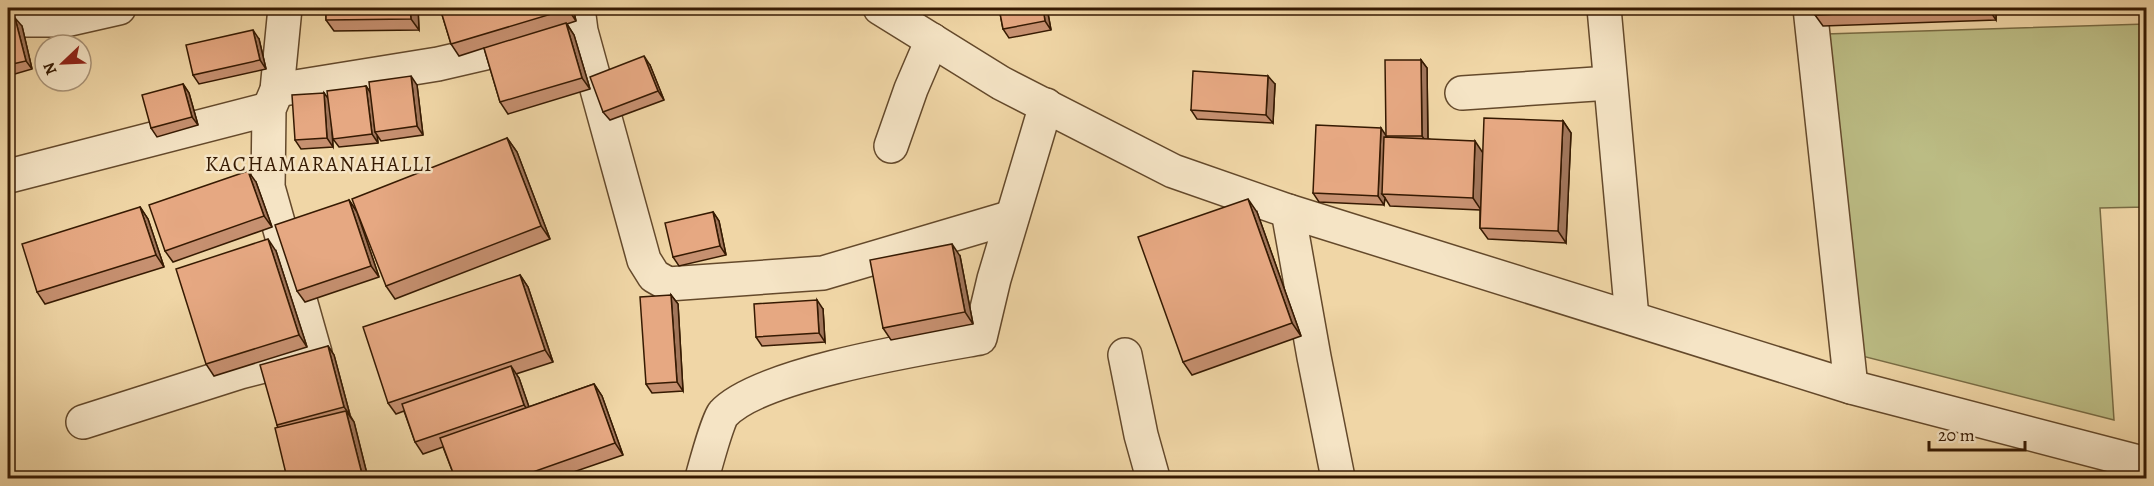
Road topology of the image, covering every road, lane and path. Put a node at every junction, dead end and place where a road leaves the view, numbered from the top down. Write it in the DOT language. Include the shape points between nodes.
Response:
graph roads {
  1 [pos="119,8"];
  2 [pos="285,8"];
  3 [pos="880,8"];
  4 [pos="1604,8"];
  5 [pos="1810,8"];
  6 [pos="580,19"];
  7 [pos="8,20"];
  8 [pos="932,40"];
  9 [pos="1610,83"];
  10 [pos="1462,93"];
  11 [pos="273,100"];
  12 [pos="1046,105"];
  13 [pos="891,147"];
  14 [pos="14,175"];
  15 [pos="1288,211"];
  16 [pos="1012,217"];
  17 [pos="1632,318"];
  18 [pos="1125,355"];
  19 [pos="1851,387"];
  20 [pos="83,422"];
  21 [pos="2146,464"];
  22 [pos="702,478"];
  23 [pos="1153,478"];
  24 [pos="1338,478"];
  1 -- 7 [label="street" via="66,20"];
  2 -- 11 [label="street"];
  3 -- 8 [label="street"];
  4 -- 9 [label="street"];
  5 -- 19 [label="street"];
  6 -- 11 [label="street" via="438,64"];
  6 -- 16 [label="street" via="644,260 654,276 668,284 823,273"];
  8 -- 12 [label="street" via="1001,83"];
  8 -- 13 [label="street"];
  9 -- 10 [label="street"];
  9 -- 17 [label="street"];
  11 -- 14 [label="street"];
  11 -- 20 [label="street" via="268,187 315,353 240,372"];
  12 -- 15 [label="street" via="1173,171"];
  12 -- 16 [label="street"];
  15 -- 17 [label="street"];
  15 -- 24 [label="street"];
  16 -- 22 [label="street" via="980,338 798,377 751,394 722,414"];
  17 -- 19 [label="street"];
  18 -- 23 [label="street"];
  19 -- 21 [label="street"];
}
